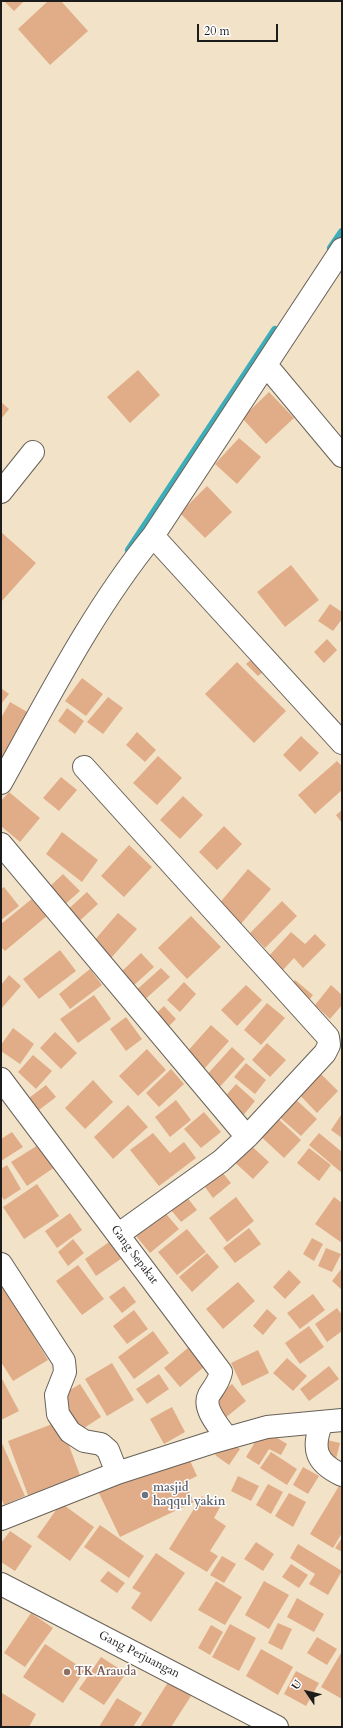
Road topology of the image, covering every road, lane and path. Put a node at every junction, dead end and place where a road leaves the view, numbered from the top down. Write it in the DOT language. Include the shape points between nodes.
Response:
graph roads {
  1 [pos="342,249"];
  2 [pos="266,365"];
  3 [pos="33,452"];
  4 [pos="342,456"];
  5 [pos="1,492"];
  6 [pos="153,536"];
  7 [pos="342,743"];
  8 [pos="84,767"];
  9 [pos="1,783"];
  10 [pos="1,844"];
  11 [pos="1,1079"];
  12 [pos="247,1137"];
  13 [pos="119,1234"];
  14 [pos="1,1264"];
  15 [pos="332,1421"];
  16 [pos="227,1438"];
  17 [pos="117,1473"];
  18 [pos="342,1475"];
  19 [pos="1,1519"];
  20 [pos="1,1584"];
  21 [pos="277,1727"];
  1 -- 2 [label="street"];
  2 -- 4 [label="street"];
  2 -- 6 [label="street"];
  3 -- 5 [label="street"];
  6 -- 7 [label="street"];
  6 -- 9 [label="street" via="97,613"];
  8 -- 12 [label="street" via="328,1037 329,1045 325,1053"];
  10 -- 12 [label="street"];
  11 -- 13 [label="street, Gang Sepakat"];
  12 -- 13 [label="street" via="221,1161"];
  13 -- 16 [label="street, Gang Sepakat" via="221,1372 220,1379 208,1397 207,1406"];
  14 -- 17 [label="street" via="64,1360 65,1372 56,1396 58,1414 70,1432 84,1440 101,1444 108,1450"];
  15 -- 16 [label="street" via="267,1427"];
  15 -- 18 [label="street" via="316,1440 318,1455 328,1467"];
  16 -- 17 [label="street"];
  17 -- 19 [label="street"];
  20 -- 21 [label="street, Gang Perjuangan"];
}
